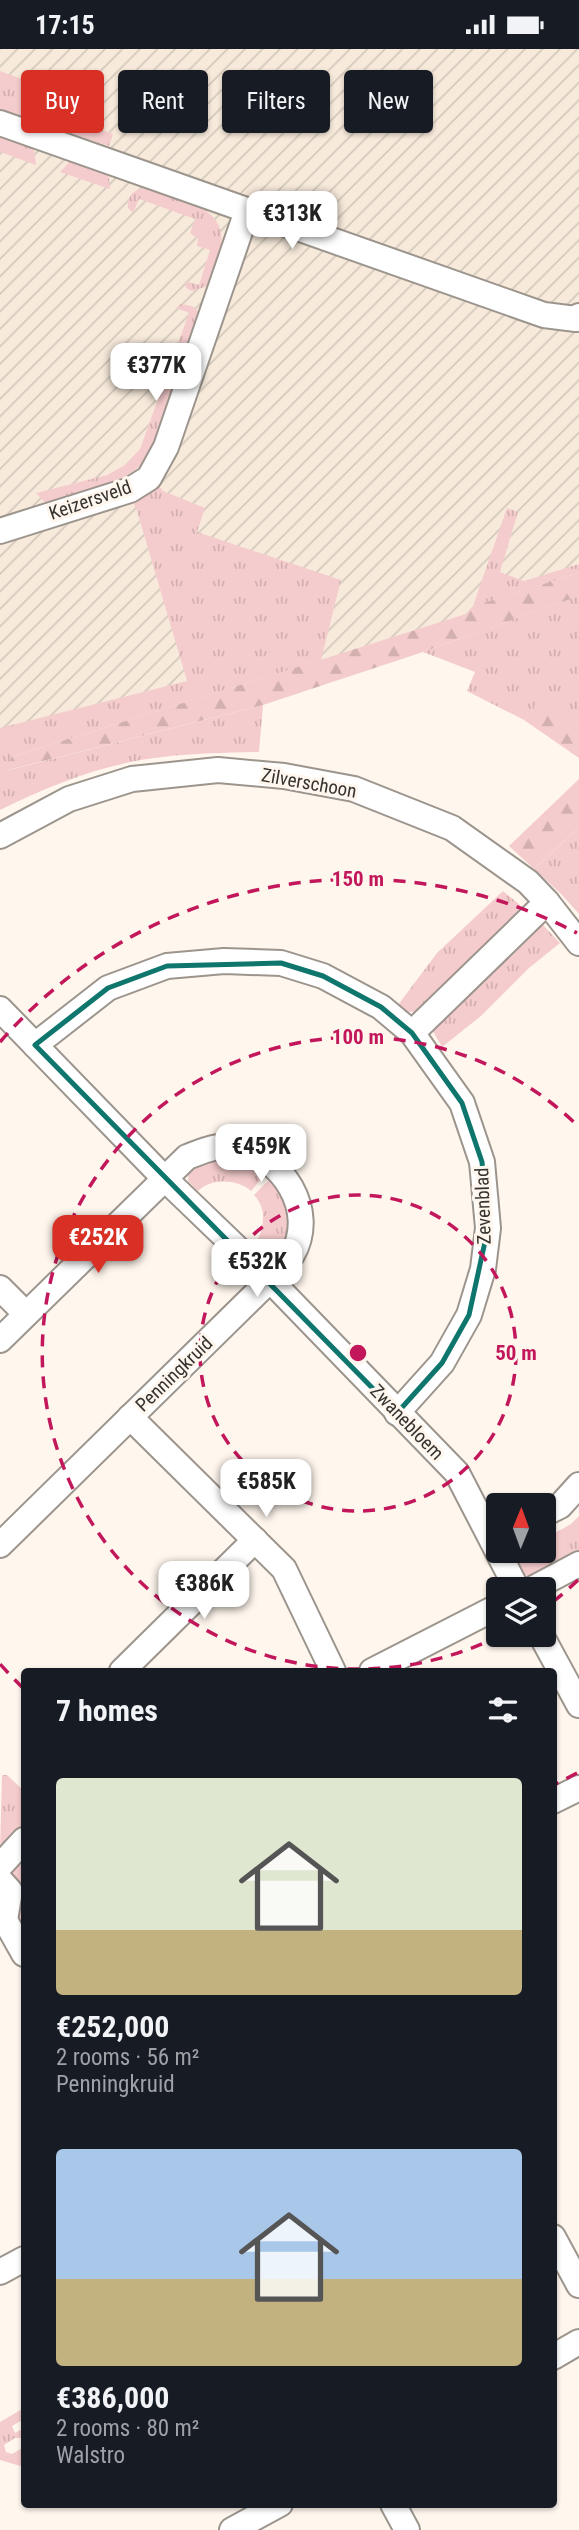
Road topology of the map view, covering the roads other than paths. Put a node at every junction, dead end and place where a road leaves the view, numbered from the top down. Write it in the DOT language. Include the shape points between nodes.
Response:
graph roads {
  1 [pos="0,123"];
  2 [pos="247,211"];
  3 [pos="579,316"];
  4 [pos="0,531"];
  5 [pos="0,837"];
  6 [pos="547,902"];
  7 [pos="579,943"];
  8 [pos="0,1009"];
  9 [pos="412,1033"];
  10 [pos="35,1045"];
  11 [pos="164,1178"];
  12 [pos="271,1280"];
  13 [pos="0,1288"];
  14 [pos="26,1314"];
  15 [pos="0,1340"];
  16 [pos="397,1413"];
  17 [pos="130,1417"];
  18 [pos="579,1485"];
  19 [pos="556,1508"];
  20 [pos="486,1524"];
  21 [pos="255,1540"];
  22 [pos="0,1545"];
  23 [pos="579,1565"];
  24 [pos="556,1577"];
  25 [pos="486,1613"];
  26 [pos="548,1647"];
  27 [pos="125,1668"];
  28 [pos="332,1668"];
  29 [pos="378,1668"];
  30 [pos="579,1705"];
  31 [pos="579,1788"];
  32 [pos="557,1799"];
  33 [pos="21,1843"];
  34 [pos="0,1867"];
  35 [pos="0,1880"];
  36 [pos="21,1949"];
  37 [pos="557,2244"];
  38 [pos="21,2261"];
  39 [pos="0,2272"];
  40 [pos="579,2285"];
  41 [pos="579,2343"];
  42 [pos="557,2355"];
  43 [pos="273,2508"];
  44 [pos="395,2508"];
  45 [pos="232,2530"];
  46 [pos="407,2530"];
  1 -- 2 [label="street"];
  2 -- 3 [label="street" via="544,315"];
  2 -- 4 [label="street, Keizersveld" via="166,447 149,478 130,489"];
  5 -- 6 [label="street, Zilverschoon" via="69,799 132,779 218,770 284,776 354,789 452,828 528,882"];
  6 -- 7 [label="street, Zilverschoon"];
  6 -- 9 [label="street"];
  8 -- 10 [label="street, Zwanebloem"];
  9 -- 10 [label="street, Zevenblad" via="381,1007 323,976 281,963 224,961 167,966 108,988"];
  9 -- 16 [label="street, Zevenblad" via="461,1103 482,1162 488,1228 483,1269 469,1315 442,1363"];
  10 -- 11 [label="street, Zwanebloem"];
  11 -- 12 [label="street, Zwanebloem"];
  11 -- 12 [label="street, Penningkruid" via="187,1157 213,1147 235,1147 277,1167 295,1193 300,1226 292,1254"];
  11 -- 14 [label="street, Penningkruid"];
  12 -- 16 [label="street, Zwanebloem"];
  12 -- 17 [label="street, Penningkruid"];
  13 -- 14 [label="street"];
  14 -- 15 [label="street, Penningkruid"];
  16 -- 20 [label="street, Zwanebloem" via="457,1473"];
  17 -- 21 [label="street"];
  17 -- 22 [label="street, Penningkruid"];
  18 -- 19 [label="street"];
  21 -- 27 [label="street"];
  21 -- 28 [label="street" via="284,1569"];
  23 -- 24 [label="street"];
  25 -- 29 [label="street"];
  26 -- 30 [label="street"];
  31 -- 32 [label="street"];
  33 -- 34 [label="street"];
  35 -- 36 [label="street" via="10,1891 5,1920"];
  37 -- 40 [label="street"];
  38 -- 39 [label="street"];
  41 -- 42 [label="street"];
  43 -- 45 [label="street"];
  44 -- 46 [label="street"];
}
